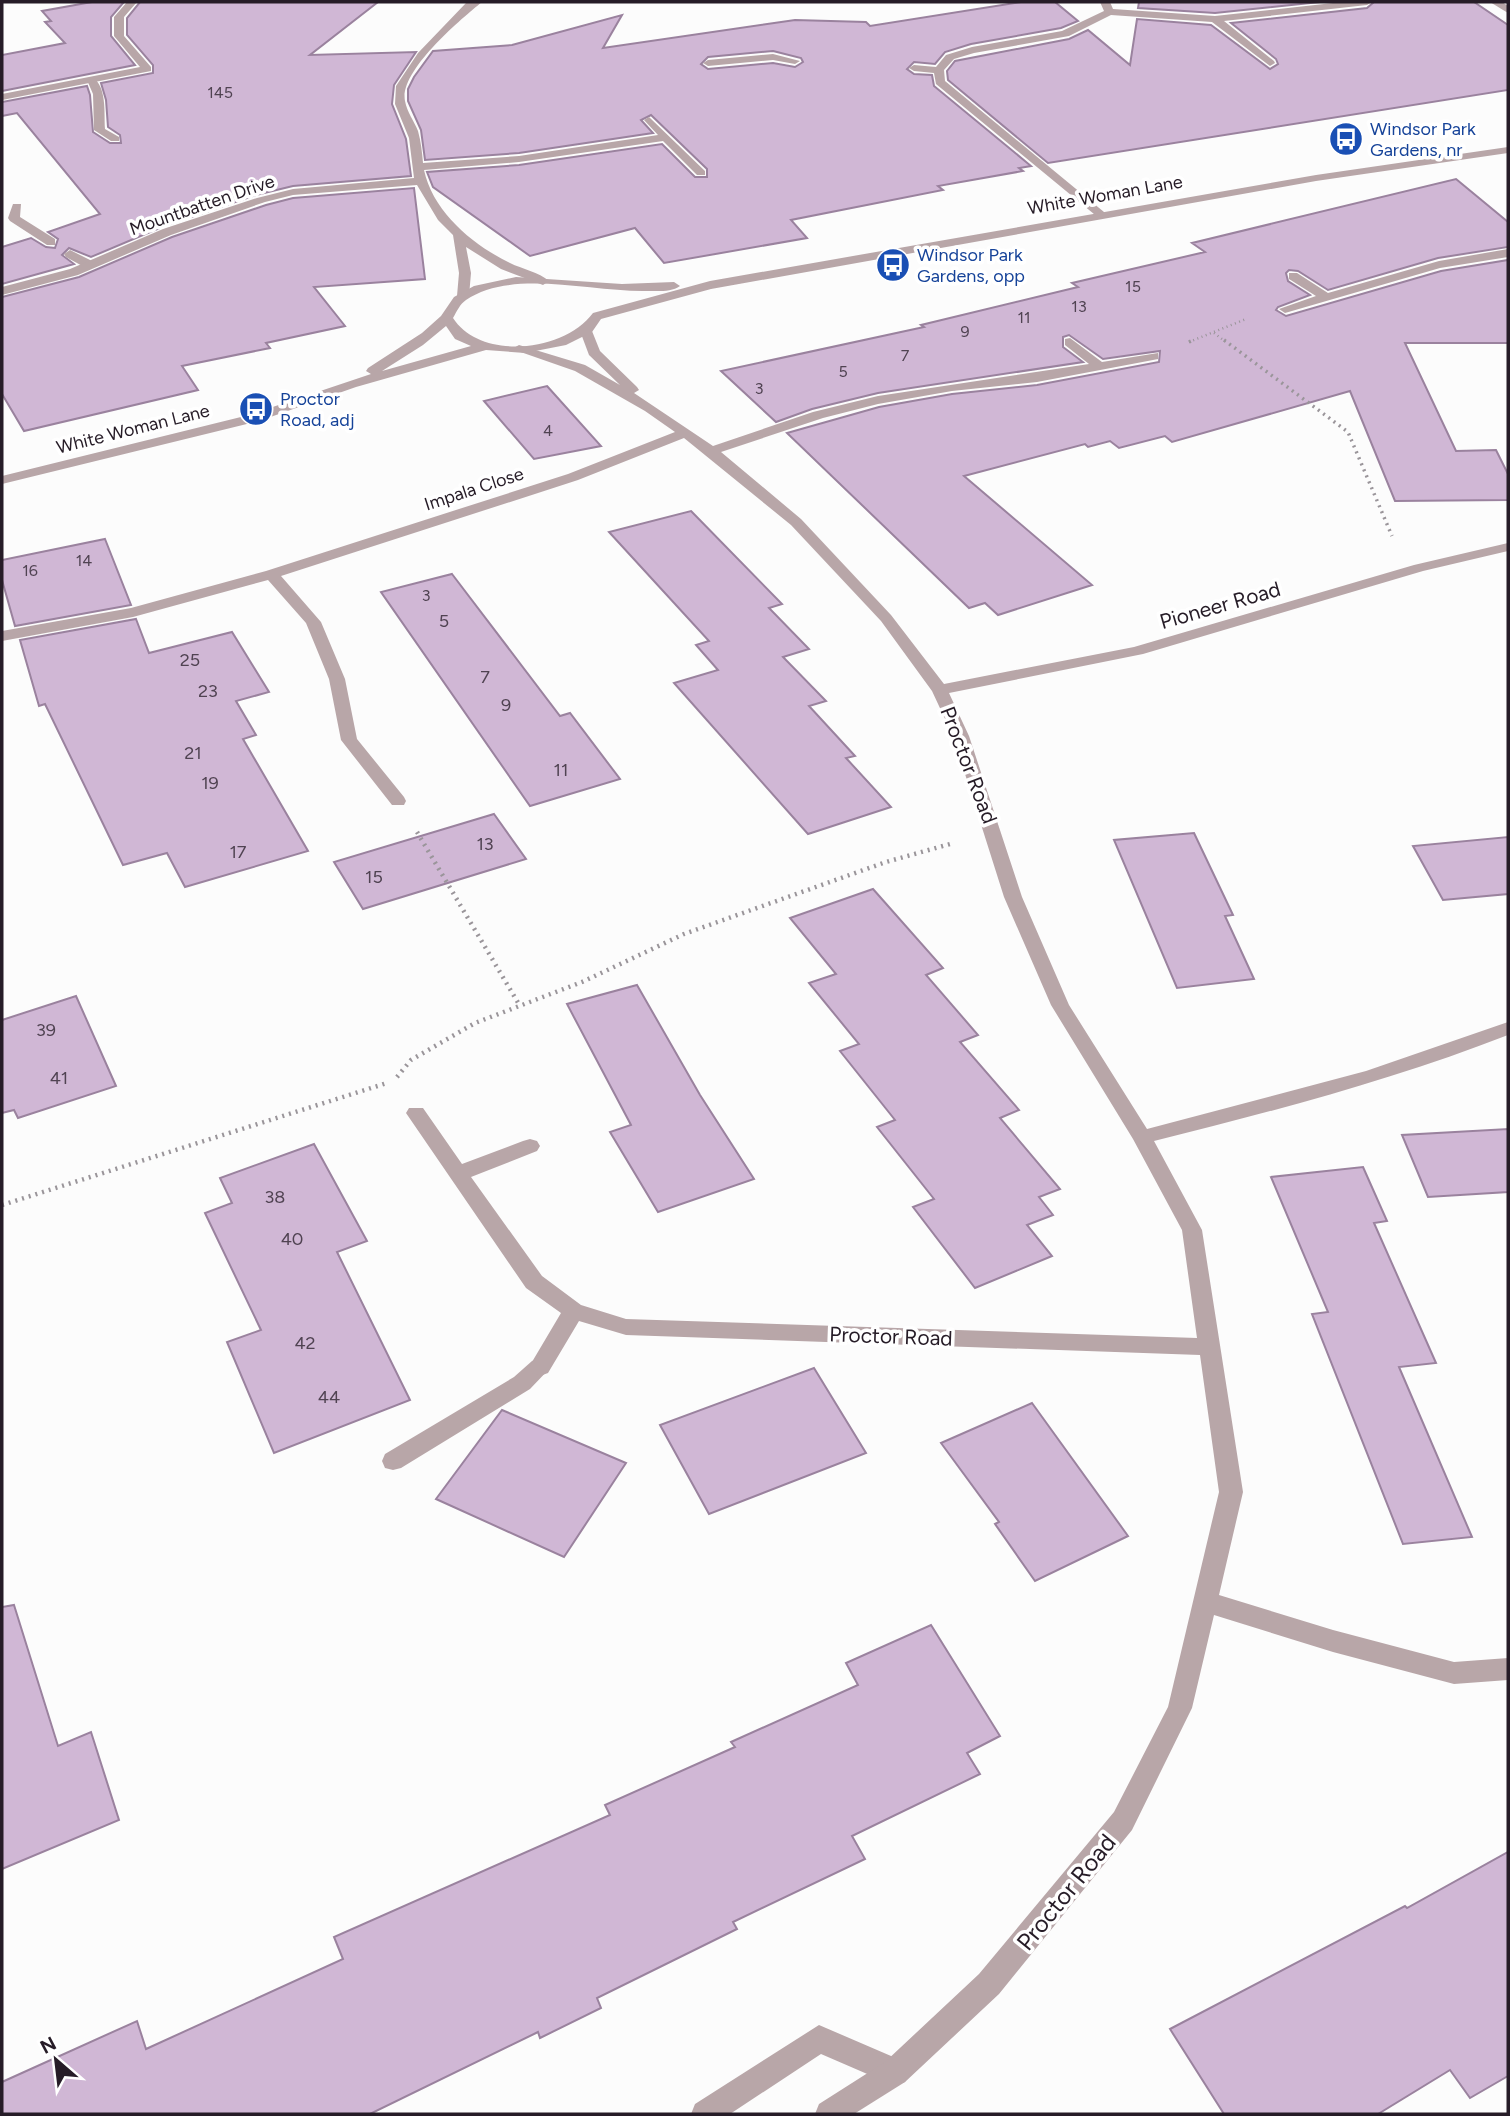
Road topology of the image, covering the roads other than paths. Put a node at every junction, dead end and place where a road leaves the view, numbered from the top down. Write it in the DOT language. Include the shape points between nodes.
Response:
graph roads {
  1 [pos="132,2"];
  2 [pos="1367,2"];
  3 [pos="1495,2"];
  4 [pos="469,4"];
  5 [pos="1107,7"];
  6 [pos="1508,10"];
  7 [pos="1215,19"];
  8 [pos="795,61"];
  9 [pos="708,63"];
  10 [pos="1270,63"];
  11 [pos="914,68"];
  12 [pos="939,70"];
  13 [pos="92,80"];
  14 [pos="2,97"];
  15 [pos="649,120"];
  16 [pos="666,137"];
  17 [pos="115,139"];
  18 [pos="1508,149"];
  19 [pos="419,167"];
  20 [pos="701,173"];
  21 [pos="420,181"];
  22 [pos="17,206"];
  23 [pos="1100,215"];
  24 [pos="458,236"];
  25 [pos="51,242"];
  26 [pos="1508,253"];
  27 [pos="71,254"];
  28 [pos="90,265"];
  29 [pos="1293,276"];
  30 [pos="543,281"];
  31 [pos="563,285"];
  32 [pos="710,285"];
  33 [pos="2,291"];
  34 [pos="463,296"];
  35 [pos="1326,297"];
  36 [pos="1285,309"];
  37 [pos="597,316"];
  38 [pos="447,318"];
  39 [pos="586,331"];
  40 [pos="1070,342"];
  41 [pos="486,346"];
  42 [pos="519,349"];
  43 [pos="1153,356"];
  44 [pos="1100,366"];
  45 [pos="351,384"];
  46 [pos="650,408"];
  47 [pos="686,433"];
  48 [pos="711,452"];
  49 [pos="2,480"];
  50 [pos="1508,547"];
  51 [pos="271,574"];
  52 [pos="2,636"];
  53 [pos="940,690"];
  54 [pos="398,801"];
  55 [pos="1508,1028"];
  56 [pos="416,1113"];
  57 [pos="1142,1137"];
  58 [pos="530,1146"];
  59 [pos="457,1174"];
  60 [pos="574,1311"];
  61 [pos="1210,1347"];
  62 [pos="393,1461"];
  63 [pos="1207,1602"];
  64 [pos="1508,1670"];
  65 [pos="895,2072"];
  66 [pos="705,2114"];
  67 [pos="829,2114"];
  1 -- 13 [label="street" via="119,17 119,36 146,69"];
  2 -- 7 [label="street"];
  3 -- 6 [label="street"];
  4 -- 19 [label="street" via="411,68 400,88 400,104 412,131"];
  5 -- 7 [label="street"];
  5 -- 12 [label="street" via="1065,34 972,50 950,57"];
  7 -- 10 [label="street"];
  8 -- 9 [label="street" via="773,57"];
  11 -- 12 [label="street"];
  12 -- 23 [label="street" via="940,82"];
  13 -- 14 [label="street"];
  13 -- 17 [label="street" via="98,94 100,130"];
  15 -- 16 [label="street"];
  16 -- 19 [label="street" via="519,159"];
  16 -- 20 [label="street"];
  18 -- 23 [label="street, White Woman Lane"];
  19 -- 21 [label="street"];
  21 -- 24 [label="street"];
  21 -- 28 [label="street, Mountbatten Drive" via="293,192 167,232"];
  22 -- 25 [label="street" via="14,218"];
  23 -- 32 [label="street, White Woman Lane"];
  24 -- 30 [label="street" via="505,266"];
  24 -- 34 [label="street" via="465,273"];
  26 -- 35 [label="street" via="1439,265"];
  27 -- 28 [label="street"];
  28 -- 33 [label="street, Mountbatten Drive"];
  29 -- 35 [label="street"];
  30 -- 31 [label="street, White Woman Lane"];
  30 -- 34 [label="street, White Woman Lane" via="486,286"];
  31 -- 32 [label="street, White Woman Lane"];
  31 -- 37 [label="street, White Woman Lane" via="591,299"];
  32 -- 37 [label="street, White Woman Lane"];
  34 -- 38 [label="street, White Woman Lane" via="451,306"];
  35 -- 36 [label="street"];
  37 -- 39 [label="street"];
  38 -- 41 [label="street, White Woman Lane" via="460,336"];
  38 -- 45 [label="street, White Woman Lane" via="417,345"];
  39 -- 42 [label="street, White Woman Lane" via="558,344"];
  39 -- 46 [label="street, Proctor Road" via="594,352"];
  40 -- 44 [label="street"];
  41 -- 42 [label="street, White Woman Lane"];
  41 -- 45 [label="street, White Woman Lane"];
  42 -- 46 [label="street, Proctor Road" via="580,368"];
  43 -- 44 [label="street"];
  44 -- 48 [label="street" via="877,400"];
  45 -- 49 [label="street, White Woman Lane" via="254,418"];
  46 -- 47 [label="street, Proctor Road"];
  47 -- 48 [label="street, Proctor Road"];
  47 -- 51 [label="street, Impala Close" via="573,477"];
  48 -- 53 [label="street, Proctor Road" via="805,531 886,618"];
  50 -- 53 [label="street, Pioneer Road" via="1419,568 1137,651"];
  51 -- 52 [label="street, Impala Close" via="133,612"];
  51 -- 54 [label="street" via="313,622 337,679 349,740"];
  53 -- 57 [label="street, Proctor Road" via="961,736 1013,897 1060,1005"];
  55 -- 57 [label="street" via="1457,1049 1315,1093"];
  56 -- 59 [label="street, Proctor Road"];
  57 -- 61 [label="street, Proctor Road" via="1192,1230"];
  58 -- 59 [label="street"];
  59 -- 60 [label="street, Proctor Road" via="534,1282"];
  60 -- 61 [label="street, Proctor Road" via="626,1327"];
  60 -- 62 [label="street" via="540,1367 522,1383"];
  61 -- 63 [label="street, Proctor Road" via="1231,1492"];
  63 -- 64 [label="street" via="1454,1673"];
  63 -- 65 [label="street, Proctor Road" via="1180,1708 1123,1821 989,1984"];
  65 -- 66 [label="street" via="819,2039"];
  65 -- 67 [label="street, Proctor Road"];
}
